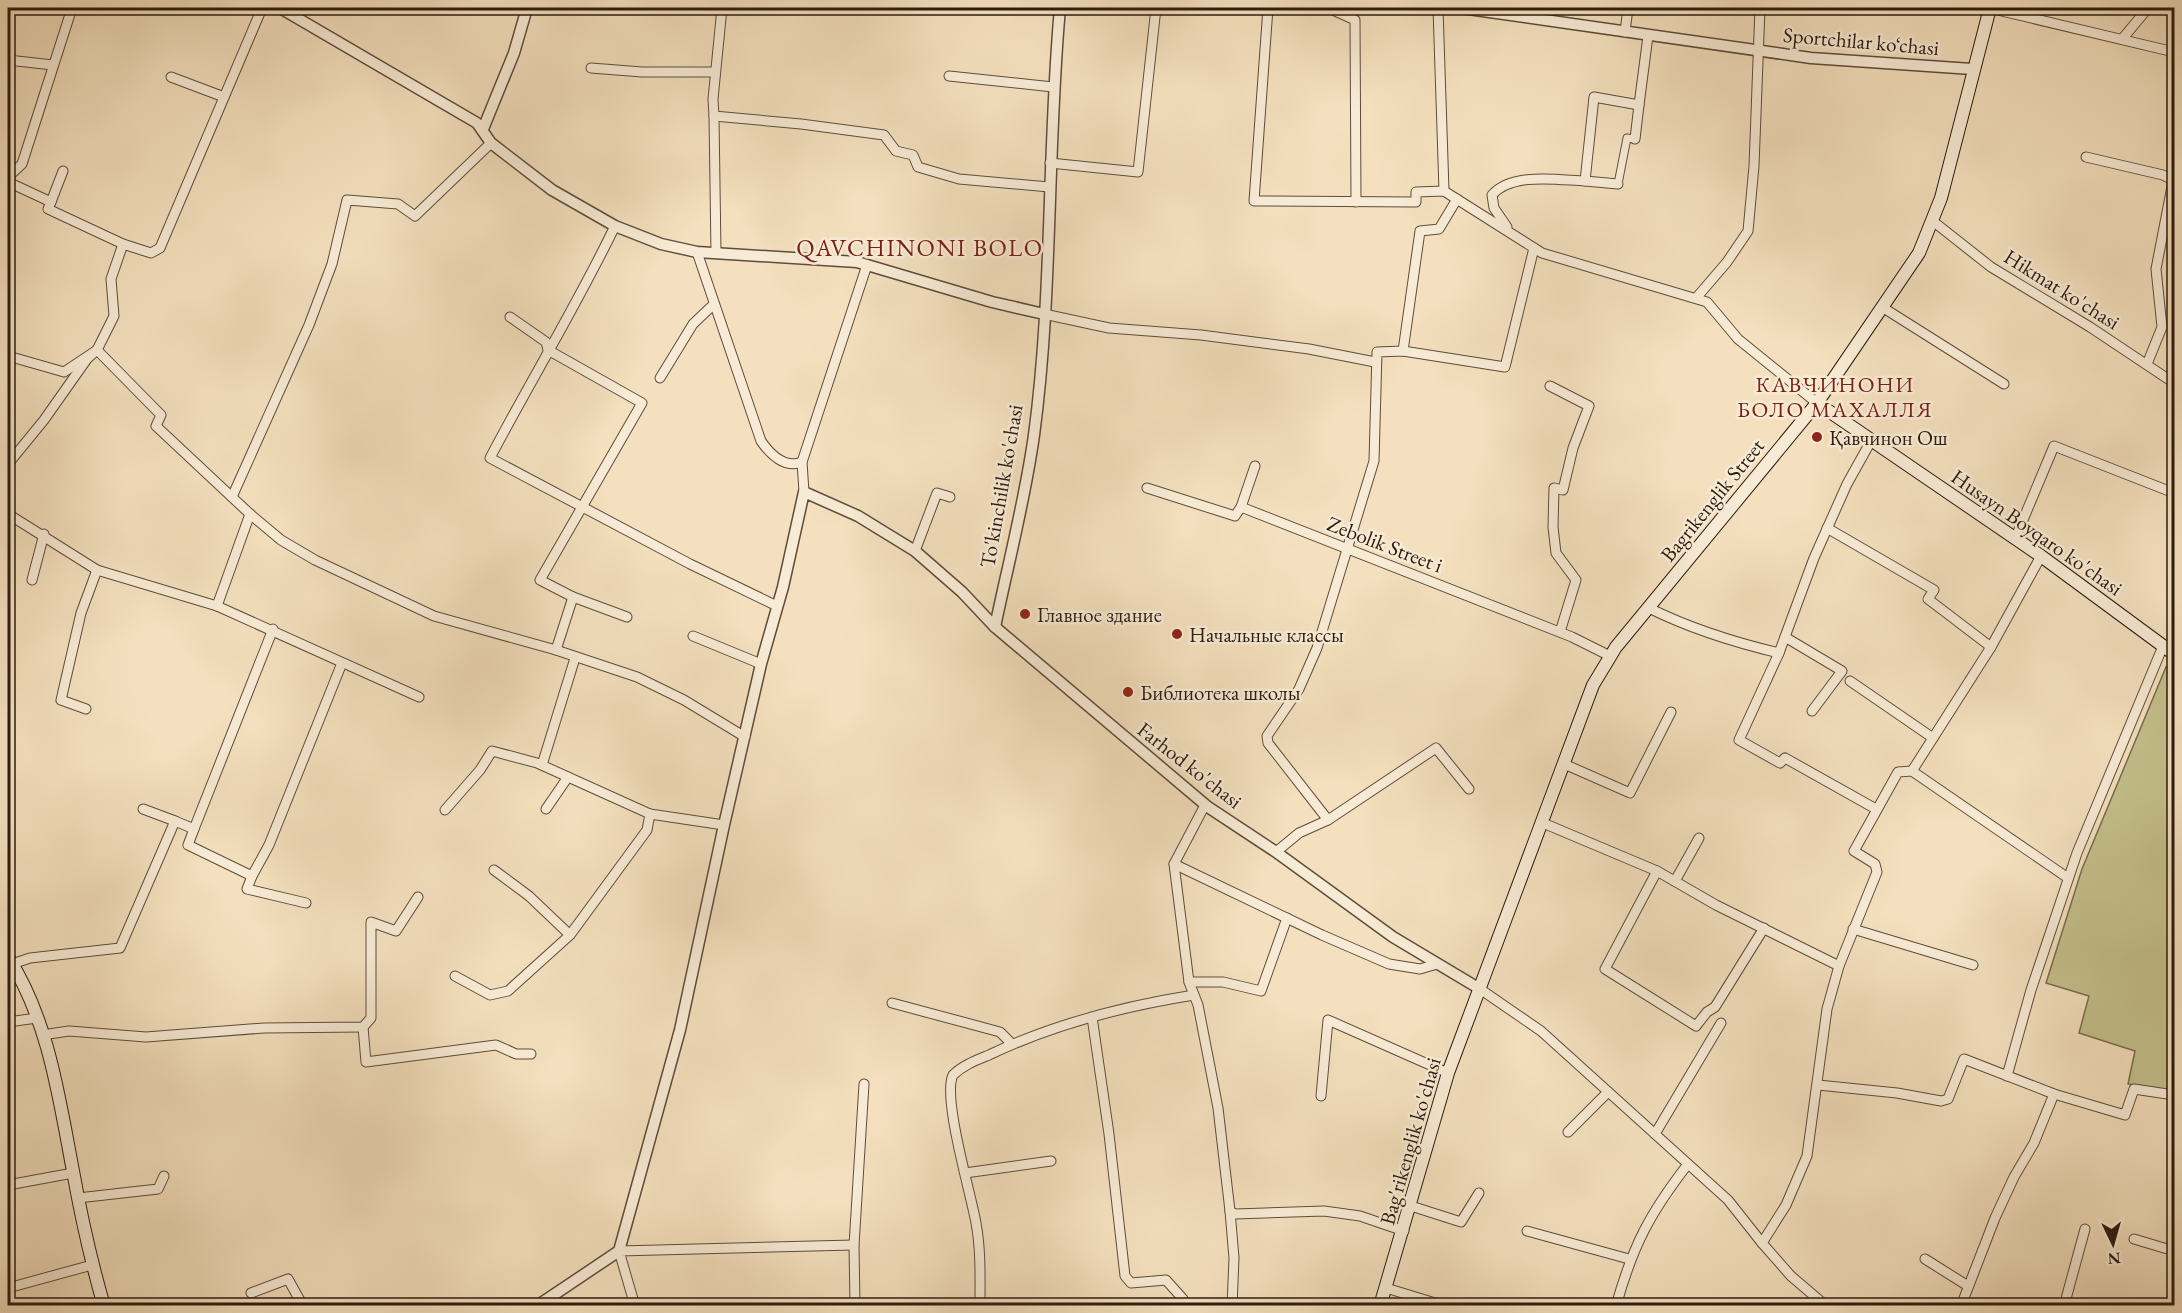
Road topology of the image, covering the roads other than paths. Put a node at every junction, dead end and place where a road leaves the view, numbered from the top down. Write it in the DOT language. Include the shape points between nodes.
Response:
graph roads {
  1 [pos="72,8"];
  2 [pos="262,8"];
  3 [pos="280,8"];
  4 [pos="528,8"];
  5 [pos="722,8"];
  6 [pos="1060,8"];
  7 [pos="1156,8"];
  8 [pos="1268,8"];
  9 [pos="1328,8"];
  10 [pos="1438,8"];
  11 [pos="1461,8"];
  12 [pos="1628,8"];
  13 [pos="1760,8"];
  14 [pos="1990,8"];
  15 [pos="2148,8"];
  16 [pos="1625,33"];
  17 [pos="1648,36"];
  18 [pos="2122,38"];
  19 [pos="1758,51"];
  20 [pos="2175,52"];
  21 [pos="8,60"];
  22 [pos="53,65"];
  23 [pos="591,68"];
  24 [pos="1972,69"];
  25 [pos="715,72"];
  26 [pos="949,76"];
  27 [pos="171,77"];
  28 [pos="1053,87"];
  29 [pos="224,98"];
  30 [pos="1639,105"];
  31 [pos="714,116"];
  32 [pos="483,129"];
  33 [pos="1635,139"];
  34 [pos="491,143"];
  35 [pos="2086,157"];
  36 [pos="1050,163"];
  37 [pos="63,171"];
  38 [pos="8,177"];
  39 [pos="1585,180"];
  40 [pos="2174,180"];
  41 [pos="8,182"];
  42 [pos="1618,184"];
  43 [pos="1049,187"];
  44 [pos="1444,191"];
  45 [pos="1457,199"];
  46 [pos="51,202"];
  47 [pos="1356,202"];
  48 [pos="1934,222"];
  49 [pos="615,226"];
  50 [pos="1510,231"];
  51 [pos="123,244"];
  52 [pos="1534,248"];
  53 [pos="697,252"];
  54 [pos="716,254"];
  55 [pos="867,265"];
  56 [pos="1697,297"];
  57 [pos="714,304"];
  58 [pos="1882,307"];
  59 [pos="1044,314"];
  60 [pos="510,317"];
  61 [pos="97,350"];
  62 [pos="548,350"];
  63 [pos="1403,351"];
  64 [pos="8,356"];
  65 [pos="1376,362"];
  66 [pos="2147,364"];
  67 [pos="660,378"];
  68 [pos="2175,383"];
  69 [pos="2004,384"];
  70 [pos="1550,386"];
  71 [pos="1817,403"];
  72 [pos="1871,441"];
  73 [pos="802,462"];
  74 [pos="8,464"];
  75 [pos="1255,466"];
  76 [pos="1148,488"];
  77 [pos="804,492"];
  78 [pos="2175,493"];
  79 [pos="232,497"];
  80 [pos="950,497"];
  81 [pos="582,506"];
  82 [pos="1241,507"];
  83 [pos="8,514"];
  84 [pos="250,514"];
  85 [pos="1827,528"];
  86 [pos="44,534"];
  87 [pos="2015,539"];
  88 [pos="1348,549"];
  89 [pos="915,551"];
  90 [pos="2041,556"];
  91 [pos="97,570"];
  92 [pos="32,580"];
  93 [pos="573,597"];
  94 [pos="216,606"];
  95 [pos="777,606"];
  96 [pos="1649,608"];
  97 [pos="627,617"];
  98 [pos="995,627"];
  99 [pos="273,629"];
  100 [pos="1560,632"];
  101 [pos="693,636"];
  102 [pos="1785,637"];
  103 [pos="2163,646"];
  104 [pos="1991,647"];
  105 [pos="556,650"];
  106 [pos="1779,653"];
  107 [pos="2175,654"];
  108 [pos="1610,656"];
  109 [pos="575,658"];
  110 [pos="342,663"];
  111 [pos="761,664"];
  112 [pos="1850,681"];
  113 [pos="419,697"];
  114 [pos="86,709"];
  115 [pos="1812,711"];
  116 [pos="1671,712"];
  117 [pos="745,737"];
  118 [pos="1933,738"];
  119 [pos="1564,764"];
  120 [pos="542,765"];
  121 [pos="1912,771"];
  122 [pos="568,777"];
  123 [pos="1469,789"];
  124 [pos="1205,805"];
  125 [pos="143,809"];
  126 [pos="546,809"];
  127 [pos="1876,809"];
  128 [pos="445,810"];
  129 [pos="650,814"];
  130 [pos="1328,820"];
  131 [pos="175,821"];
  132 [pos="1543,823"];
  133 [pos="724,825"];
  134 [pos="194,829"];
  135 [pos="1699,838"];
  136 [pos="1276,852"];
  137 [pos="1174,864"];
  138 [pos="494,870"];
  139 [pos="1658,871"];
  140 [pos="252,876"];
  141 [pos="2068,878"];
  142 [pos="1675,881"];
  143 [pos="418,897"];
  144 [pos="306,903"];
  145 [pos="1287,918"];
  146 [pos="1764,928"];
  147 [pos="1853,929"];
  148 [pos="570,935"];
  149 [pos="10,961"];
  150 [pos="1437,964"];
  151 [pos="1973,965"];
  152 [pos="1839,966"];
  153 [pos="455,976"];
  154 [pos="1189,982"];
  155 [pos="1480,989"];
  156 [pos="1194,994"];
  157 [pos="892,1003"];
  158 [pos="1092,1017"];
  159 [pos="37,1018"];
  160 [pos="8,1022"];
  161 [pos="1721,1023"];
  162 [pos="363,1027"];
  163 [pos="42,1035"];
  164 [pos="1012,1044"];
  165 [pos="531,1054"];
  166 [pos="1448,1073"];
  167 [pos="2007,1076"];
  168 [pos="864,1084"];
  169 [pos="1818,1085"];
  170 [pos="1608,1092"];
  171 [pos="2054,1094"];
  172 [pos="2175,1095"];
  173 [pos="1321,1096"];
  174 [pos="1568,1132"];
  175 [pos="1654,1134"];
  176 [pos="1051,1161"];
  177 [pos="1688,1164"];
  178 [pos="73,1173"];
  179 [pos="965,1173"];
  180 [pos="164,1176"];
  181 [pos="8,1185"];
  182 [pos="1479,1193"];
  183 [pos="78,1198"];
  184 [pos="1411,1206"];
  185 [pos="1230,1211"];
  186 [pos="2085,1229"];
  187 [pos="1527,1230"];
  188 [pos="1404,1231"];
  189 [pos="2134,1239"];
  190 [pos="1762,1243"];
  191 [pos="854,1245"];
  192 [pos="619,1251"];
  193 [pos="2175,1251"];
  194 [pos="1629,1259"];
  195 [pos="1925,1259"];
  196 [pos="92,1264"];
  197 [pos="1968,1286"];
  198 [pos="8,1288"];
  199 [pos="1386,1288"];
  200 [pos="251,1293"];
  201 [pos="104,1305"];
  202 [pos="303,1305"];
  203 [pos="537,1305"];
  204 [pos="635,1305"];
  205 [pos="855,1305"];
  206 [pos="981,1305"];
  207 [pos="1184,1305"];
  208 [pos="1232,1305"];
  209 [pos="1380,1305"];
  210 [pos="1445,1305"];
  211 [pos="1617,1305"];
  212 [pos="1826,1305"];
  213 [pos="1961,1305"];
  214 [pos="2064,1305"];
  1 -- 22 [label="street"];
  2 -- 29 [label="street"];
  3 -- 32 [label="street"];
  4 -- 32 [label="street"];
  5 -- 25 [label="street"];
  6 -- 28 [label="street, To'kinchilik ko'chasi"];
  7 -- 36 [label="street" via="1138,172"];
  8 -- 47 [label="street" via="1254,201"];
  9 -- 47 [label="street" via="1355,20"];
  10 -- 44 [label="street"];
  11 -- 16 [label="street, Sportchilar ko‘chasi"];
  12 -- 16 [label="street"];
  13 -- 19 [label="street"];
  14 -- 18 [label="street"];
  14 -- 24 [label="main road, Bagrikenglik Street"];
  15 -- 18 [label="street"];
  16 -- 17 [label="street, Sportchilar ko‘chasi"];
  17 -- 19 [label="street, Sportchilar ko‘chasi"];
  17 -- 30 [label="street"];
  18 -- 20 [label="street"];
  19 -- 24 [label="street, Sportchilar ko‘chasi"];
  19 -- 56 [label="street" via="1748,231"];
  21 -- 22 [label="street"];
  22 -- 38 [label="street" via="22,164"];
  23 -- 25 [label="street"];
  24 -- 48 [label="main road, Bagrikenglik Street"];
  25 -- 31 [label="street"];
  26 -- 28 [label="street"];
  27 -- 29 [label="street"];
  28 -- 36 [label="street, To'kinchilik ko'chasi"];
  29 -- 51 [label="street" via="160,248 151,253"];
  30 -- 33 [label="street"];
  30 -- 39 [label="street" via="1594,97"];
  31 -- 43 [label="street" via="885,135 896,152 913,155 918,167 959,179"];
  31 -- 54 [label="street"];
  32 -- 34 [label="street"];
  33 -- 42 [label="street" via="1627,138"];
  34 -- 49 [label="street" via="552,190"];
  34 -- 79 [label="street" via="415,216 398,204 347,200 332,264 309,325"];
  35 -- 40 [label="street"];
  36 -- 43 [label="street, To'kinchilik ko'chasi"];
  37 -- 46 [label="street"];
  39 -- 42 [label="street"];
  39 -- 50 [label="street" via="1540,180 1498,188 1492,195 1494,208"];
  40 -- 66 [label="street" via="2155,279 2162,327"];
  41 -- 46 [label="street"];
  43 -- 59 [label="street, To'kinchilik ko'chasi"];
  44 -- 45 [label="street"];
  44 -- 47 [label="street" via="1416,192 1416,202"];
  45 -- 50 [label="street"];
  45 -- 63 [label="street" via="1438,229 1420,231"];
  46 -- 51 [label="street" via="48,209"];
  48 -- 58 [label="main road, Bagrikenglik Street" via="1919,253"];
  48 -- 66 [label="street, Hikmat ko'chasi" via="1991,267"];
  49 -- 53 [label="street" via="661,244"];
  49 -- 62 [label="street" via="584,290"];
  50 -- 52 [label="street"];
  51 -- 61 [label="street" via="111,279 114,316"];
  52 -- 56 [label="street"];
  52 -- 63 [label="street" via="1505,368"];
  53 -- 54 [label="street"];
  53 -- 57 [label="street"];
  54 -- 55 [label="street"];
  55 -- 59 [label="street"];
  55 -- 73 [label="street"];
  56 -- 71 [label="street" via="1707,302 1738,339"];
  57 -- 67 [label="street" via="693,324"];
  57 -- 73 [label="street" via="761,441 780,460 790,464"];
  58 -- 69 [label="street"];
  58 -- 71 [label="main road, Bagrikenglik Street"];
  59 -- 65 [label="street" via="1109,328 1201,335"];
  59 -- 98 [label="street, To'kinchilik ko'chasi" via="1034,436"];
  60 -- 62 [label="street" via="546,342"];
  61 -- 64 [label="street" via="64,372"];
  61 -- 74 [label="street"];
  61 -- 79 [label="street" via="161,415 156,426"];
  62 -- 81 [label="street" via="490,458"];
  62 -- 81 [label="street" via="642,403"];
  63 -- 65 [label="street" via="1377,352"];
  65 -- 88 [label="street" via="1374,461"];
  66 -- 68 [label="street, Hikmat ko'chasi"];
  70 -- 100 [label="street" via="1589,406 1563,490 1554,488 1552,499 1556,553 1576,580"];
  71 -- 72 [label="main road, Husayn Boyqaro ko'chasi"];
  71 -- 96 [label="main road, Bagrikenglik Street"];
  72 -- 85 [label="street"];
  72 -- 87 [label="main road, Husayn Boyqaro ko'chasi"];
  73 -- 77 [label="street"];
  75 -- 82 [label="street"];
  76 -- 82 [label="street, Zebolik Street i" via="1235,516"];
  77 -- 89 [label="street, Farhod ko'chasi" via="858,516"];
  77 -- 95 [label="street"];
  78 -- 87 [label="street" via="2054,446"];
  79 -- 84 [label="street"];
  80 -- 89 [label="street" via="937,493"];
  81 -- 93 [label="street" via="540,580"];
  81 -- 95 [label="street"];
  82 -- 88 [label="street, Zebolik Street i"];
  83 -- 86 [label="street"];
  84 -- 94 [label="street"];
  84 -- 105 [label="street" via="281,540 372,589 434,616"];
  85 -- 102 [label="street"];
  85 -- 104 [label="street" via="1934,590 1928,599"];
  86 -- 91 [label="street"];
  86 -- 92 [label="street"];
  87 -- 90 [label="main road, Husayn Boyqaro ko'chasi"];
  88 -- 100 [label="street, Zebolik Street i"];
  88 -- 130 [label="street" via="1317,648 1299,689 1267,736 1268,743"];
  89 -- 98 [label="street, Farhod ko'chasi"];
  90 -- 103 [label="main road, Husayn Boyqaro ko'chasi"];
  90 -- 104 [label="street"];
  91 -- 94 [label="street"];
  91 -- 114 [label="street" via="81,613 61,700"];
  93 -- 97 [label="street"];
  93 -- 105 [label="street"];
  94 -- 99 [label="street"];
  95 -- 111 [label="street"];
  96 -- 106 [label="street" via="1687,627"];
  96 -- 108 [label="main road, Bagrikenglik Street"];
  98 -- 124 [label="street, Farhod ko'chasi"];
  99 -- 110 [label="street"];
  99 -- 134 [label="street"];
  100 -- 108 [label="street, Zebolik Street i"];
  101 -- 111 [label="street"];
  102 -- 106 [label="street"];
  102 -- 115 [label="street" via="1842,671"];
  103 -- 107 [label="main road, Husayn Boyqaro ko'chasi"];
  103 -- 141 [label="street"];
  104 -- 118 [label="street"];
  105 -- 109 [label="street"];
  106 -- 127 [label="street" via="1739,740 1780,763 1785,758"];
  108 -- 119 [label="main road, Bagrikenglik Street" via="1593,685"];
  109 -- 117 [label="street" via="637,677"];
  109 -- 120 [label="street"];
  110 -- 113 [label="street"];
  110 -- 140 [label="street" via="269,845"];
  111 -- 117 [label="street"];
  112 -- 118 [label="street"];
  116 -- 119 [label="street" via="1630,793"];
  117 -- 133 [label="street"];
  118 -- 121 [label="street"];
  119 -- 132 [label="main road, Bagrikenglik Street"];
  120 -- 122 [label="street"];
  120 -- 128 [label="street" via="492,751"];
  121 -- 127 [label="street" via="1898,772"];
  121 -- 141 [label="street"];
  122 -- 126 [label="street"];
  122 -- 129 [label="street"];
  123 -- 130 [label="street" via="1436,748"];
  124 -- 136 [label="street, Farhod ko'chasi"];
  124 -- 137 [label="street"];
  125 -- 131 [label="street"];
  127 -- 147 [label="street" via="1854,851 1875,864 1876,872"];
  129 -- 133 [label="street"];
  129 -- 148 [label="street" via="647,830"];
  130 -- 136 [label="street" via="1299,833"];
  131 -- 134 [label="street"];
  131 -- 149 [label="street" via="120,948"];
  132 -- 139 [label="street"];
  132 -- 155 [label="main road, Bagrikenglik Street"];
  133 -- 192 [label="street" via="680,1030"];
  134 -- 140 [label="street" via="188,844"];
  135 -- 142 [label="street"];
  136 -- 150 [label="street, Farhod ko'chasi"];
  137 -- 145 [label="street"];
  137 -- 154 [label="street"];
  138 -- 148 [label="street"];
  139 -- 142 [label="street"];
  139 -- 146 [label="street" via="1605,969 1696,1026 1715,1007"];
  140 -- 144 [label="street" via="246,889"];
  141 -- 167 [label="street"];
  142 -- 146 [label="street"];
  143 -- 162 [label="street" via="396,931 371,922 370,1018"];
  145 -- 150 [label="street" via="1389,964 1420,969"];
  145 -- 154 [label="street" via="1261,991 1223,982"];
  146 -- 152 [label="street"];
  147 -- 151 [label="street"];
  147 -- 152 [label="street"];
  148 -- 153 [label="street" via="508,991 490,995"];
  149 -- 159 [label="main road"];
  150 -- 155 [label="street, Farhod ko'chasi"];
  152 -- 169 [label="street" via="1827,1009"];
  154 -- 156 [label="street"];
  155 -- 166 [label="main road, Bag'rikenglik ko'chasi"];
  155 -- 170 [label="street" via="1541,1031"];
  156 -- 158 [label="street" via="1135,1004"];
  156 -- 185 [label="street" via="1218,1108"];
  157 -- 164 [label="street" via="1000,1032"];
  158 -- 164 [label="street"];
  158 -- 207 [label="street" via="1125,1276 1131,1283 1166,1280"];
  159 -- 160 [label="street"];
  159 -- 163 [label="main road"];
  161 -- 175 [label="street"];
  162 -- 163 [label="street" via="264,1028 146,1037 69,1031"];
  162 -- 165 [label="street" via="366,1062 496,1045 516,1054"];
  163 -- 178 [label="main road" via="54,1065"];
  164 -- 179 [label="street" via="964,1066 951,1079"];
  166 -- 173 [label="street" via="1328,1020"];
  166 -- 184 [label="main road, Bag'rikenglik ko'chasi"];
  167 -- 169 [label="street" via="1964,1059 1948,1099 1941,1101"];
  167 -- 171 [label="street"];
  168 -- 191 [label="street"];
  169 -- 190 [label="street" via="1807,1155 1786,1205"];
  170 -- 174 [label="street"];
  170 -- 175 [label="street"];
  171 -- 172 [label="street" via="2125,1115 2134,1089"];
  171 -- 197 [label="street" via="1995,1218"];
  175 -- 177 [label="street"];
  176 -- 179 [label="street"];
  177 -- 190 [label="street" via="1728,1200"];
  177 -- 194 [label="street" via="1644,1226"];
  178 -- 181 [label="street"];
  178 -- 183 [label="main road"];
  179 -- 206 [label="street" via="976,1225"];
  180 -- 183 [label="street" via="158,1189"];
  182 -- 184 [label="street" via="1461,1222"];
  183 -- 196 [label="main road"];
  184 -- 188 [label="main road, Bag'rikenglik ko'chasi"];
  185 -- 188 [label="street" via="1323,1211 1360,1216"];
  185 -- 208 [label="street"];
  186 -- 214 [label="street"];
  187 -- 194 [label="street"];
  188 -- 199 [label="main road, Bag'rikenglik ko'chasi"];
  189 -- 193 [label="street"];
  190 -- 212 [label="street" via="1791,1276"];
  191 -- 192 [label="street"];
  191 -- 205 [label="street"];
  192 -- 203 [label="street"];
  192 -- 204 [label="street"];
  194 -- 211 [label="street"];
  195 -- 197 [label="street"];
  196 -- 198 [label="street"];
  196 -- 201 [label="main road"];
  197 -- 213 [label="street"];
  199 -- 209 [label="main road, Bag'rikenglik ko'chasi"];
  199 -- 210 [label="street"];
  200 -- 202 [label="street" via="288,1279"];
}
